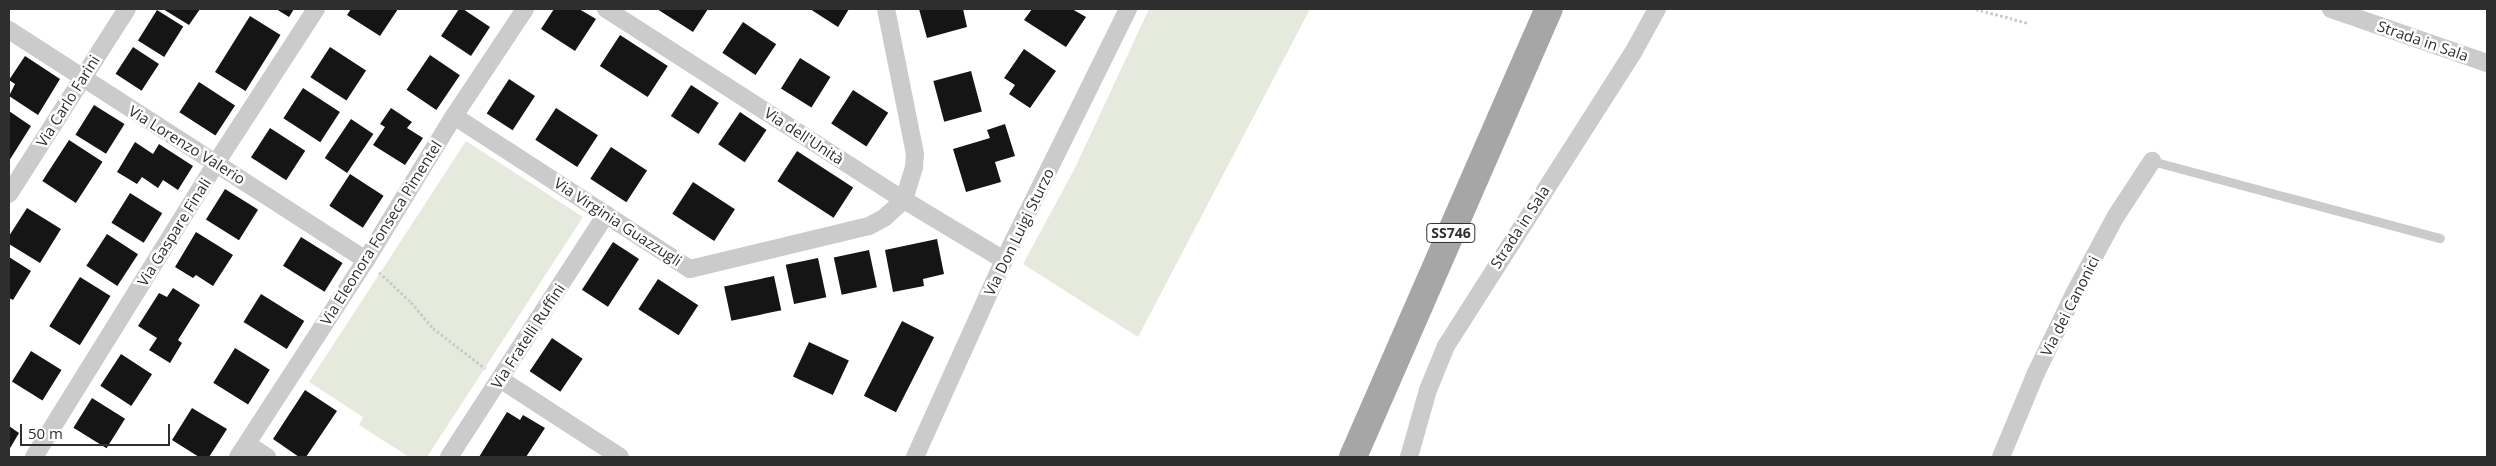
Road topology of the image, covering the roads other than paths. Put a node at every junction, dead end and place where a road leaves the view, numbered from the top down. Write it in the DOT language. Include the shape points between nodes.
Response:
graph roads {
  1 [pos="127,9"];
  2 [pos="316,9"];
  3 [pos="525,9"];
  4 [pos="606,9"];
  5 [pos="886,9"];
  6 [pos="1128,9"];
  7 [pos="1549,9"];
  8 [pos="1657,9"];
  9 [pos="2331,9"];
  10 [pos="9,30"];
  11 [pos="2487,63"];
  12 [pos="82,78"];
  13 [pos="454,116"];
  14 [pos="2152,160"];
  15 [pos="216,163"];
  16 [pos="9,194"];
  17 [pos="904,200"];
  18 [pos="606,214"];
  19 [pos="2440,238"];
  20 [pos="366,260"];
  21 [pos="1004,260"];
  22 [pos="500,378"];
  23 [pos="242,450"];
  24 [pos="34,457"];
  25 [pos="267,457"];
  26 [pos="449,457"];
  27 [pos="620,457"];
  28 [pos="915,457"];
  29 [pos="1353,457"];
  30 [pos="1409,457"];
  31 [pos="2001,457"];
  1 -- 12 [label="street, Via Carlo Farini"];
  2 -- 15 [label="street, Via Gaspare Finali"];
  3 -- 13 [label="street, Via Eleonora Fonseca Pimentel"];
  4 -- 17 [label="street, Via dell'Unità"];
  5 -- 17 [label="street" via="914,154 914,167"];
  6 -- 21 [label="street, Via Don Luigi Sturzo"];
  7 -- 29 [label="main road, SS746"];
  8 -- 30 [label="street, Strada in Sala" via="1634,51 1446,346 1428,390"];
  9 -- 11 [label="street, Strada in Sala"];
  10 -- 12 [label="street, Via Lorenzo Valerio"];
  12 -- 15 [label="street, Via Lorenzo Valerio"];
  12 -- 16 [label="street, Via Carlo Farini"];
  13 -- 18 [label="street, Via Virginia Guazzugli"];
  13 -- 20 [label="street, Via Eleonora Fonseca Pimentel"];
  14 -- 19 [label="lane"];
  14 -- 31 [label="street, Via dei Canonici" via="2116,216 2075,292"];
  15 -- 20 [label="street, Via Lorenzo Valerio"];
  15 -- 24 [label="street, Via Gaspare Finali"];
  17 -- 18 [label="street, Via Virginia Guazzugli" via="896,210 868,226 690,269"];
  17 -- 21 [label="street, Via dell'Unità"];
  18 -- 22 [label="street, Via Fratelli Ruffini"];
  20 -- 23 [label="street, Via Eleonora Fonseca Pimentel"];
  21 -- 28 [label="street, Via Don Luigi Sturzo"];
  22 -- 26 [label="street, Via Fratelli Ruffini"];
  22 -- 27 [label="street"];
  23 -- 25 [label="street"];
}
